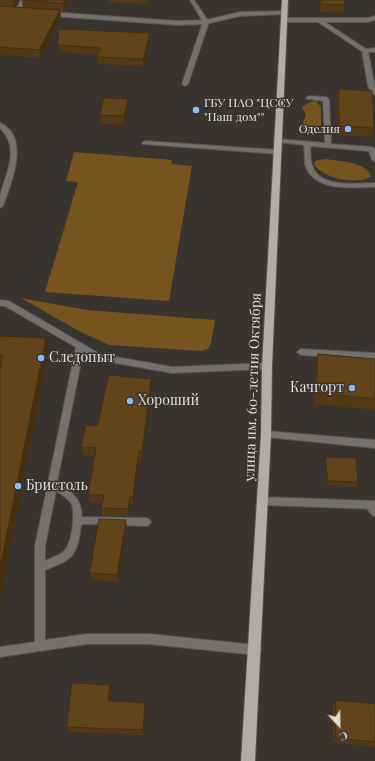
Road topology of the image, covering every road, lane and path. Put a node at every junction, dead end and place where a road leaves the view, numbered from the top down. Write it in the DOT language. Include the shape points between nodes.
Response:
graph roads {
  1 [pos="23,0"];
  2 [pos="192,0"];
  3 [pos="285,0"];
  4 [pos="26,12"];
  5 [pos="41,13"];
  6 [pos="284,17"];
  7 [pos="375,18"];
  8 [pos="319,20"];
  9 [pos="206,22"];
  10 [pos="375,50"];
  11 [pos="365,51"];
  12 [pos="185,84"];
  13 [pos="375,93"];
  14 [pos="309,98"];
  15 [pos="0,125"];
  16 [pos="278,141"];
  17 [pos="145,143"];
  18 [pos="308,144"];
  19 [pos="328,146"];
  20 [pos="278,152"];
  21 [pos="375,160"];
  22 [pos="375,185"];
  23 [pos="0,206"];
  24 [pos="0,303"];
  25 [pos="80,347"];
  26 [pos="301,352"];
  27 [pos="375,356"];
  28 [pos="267,366"];
  29 [pos="266,434"];
  30 [pos="375,444"];
  31 [pos="53,484"];
  32 [pos="263,501"];
  33 [pos="372,505"];
  34 [pos="375,512"];
  35 [pos="146,522"];
  36 [pos="77,523"];
  37 [pos="40,567"];
  38 [pos="40,646"];
  39 [pos="256,650"];
  40 [pos="0,652"];
  41 [pos="248,761"];
  1 -- 4 [label="street" via="15,11"];
  2 -- 9 [label="street"];
  3 -- 6 [label="main road, улица им. 60-летия Октября"];
  5 -- 9 [label="street" via="177,23"];
  6 -- 8 [label="street"];
  6 -- 9 [label="street" via="240,14"];
  6 -- 16 [label="main road, улица им. 60-летия Октября"];
  7 -- 8 [label="street"];
  8 -- 11 [label="street"];
  9 -- 12 [label="street"];
  10 -- 11 [label="street"];
  11 -- 13 [label="street" via="371,86"];
  14 -- 19 [label="street" via="326,99"];
  15 -- 23 [label="street" via="14,145 13,167"];
  16 -- 18 [label="street"];
  16 -- 20 [label="main road, улица им. 60-летия Октября"];
  17 -- 20 [label="street"];
  18 -- 19 [label="street"];
  18 -- 22 [label="street" via="308,165 317,178 331,184"];
  19 -- 21 [label="street" via="372,149"];
  20 -- 28 [label="main road, улица им. 60-летия Октября"];
  24 -- 25 [label="street" via="6,303"];
  25 -- 28 [label="street" via="98,357 172,370"];
  25 -- 31 [label="street"];
  26 -- 27 [label="street"];
  28 -- 29 [label="main road, улица им. 60-летия Октября"];
  29 -- 30 [label="street"];
  29 -- 32 [label="main road, улица им. 60-летия Октября"];
  31 -- 36 [label="street" via="73,499 78,509"];
  31 -- 37 [label="street" via="40,546"];
  32 -- 33 [label="street"];
  32 -- 39 [label="main road, улица им. 60-летия Октября"];
  33 -- 34 [label="street"];
  35 -- 36 [label="street" via="84,520"];
  36 -- 37 [label="street" via="73,549 63,558"];
  37 -- 38 [label="street"];
  38 -- 39 [label="street" via="87,639 149,639"];
  38 -- 40 [label="street"];
  39 -- 41 [label="main road, улица им. 60-летия Октября"];
}
